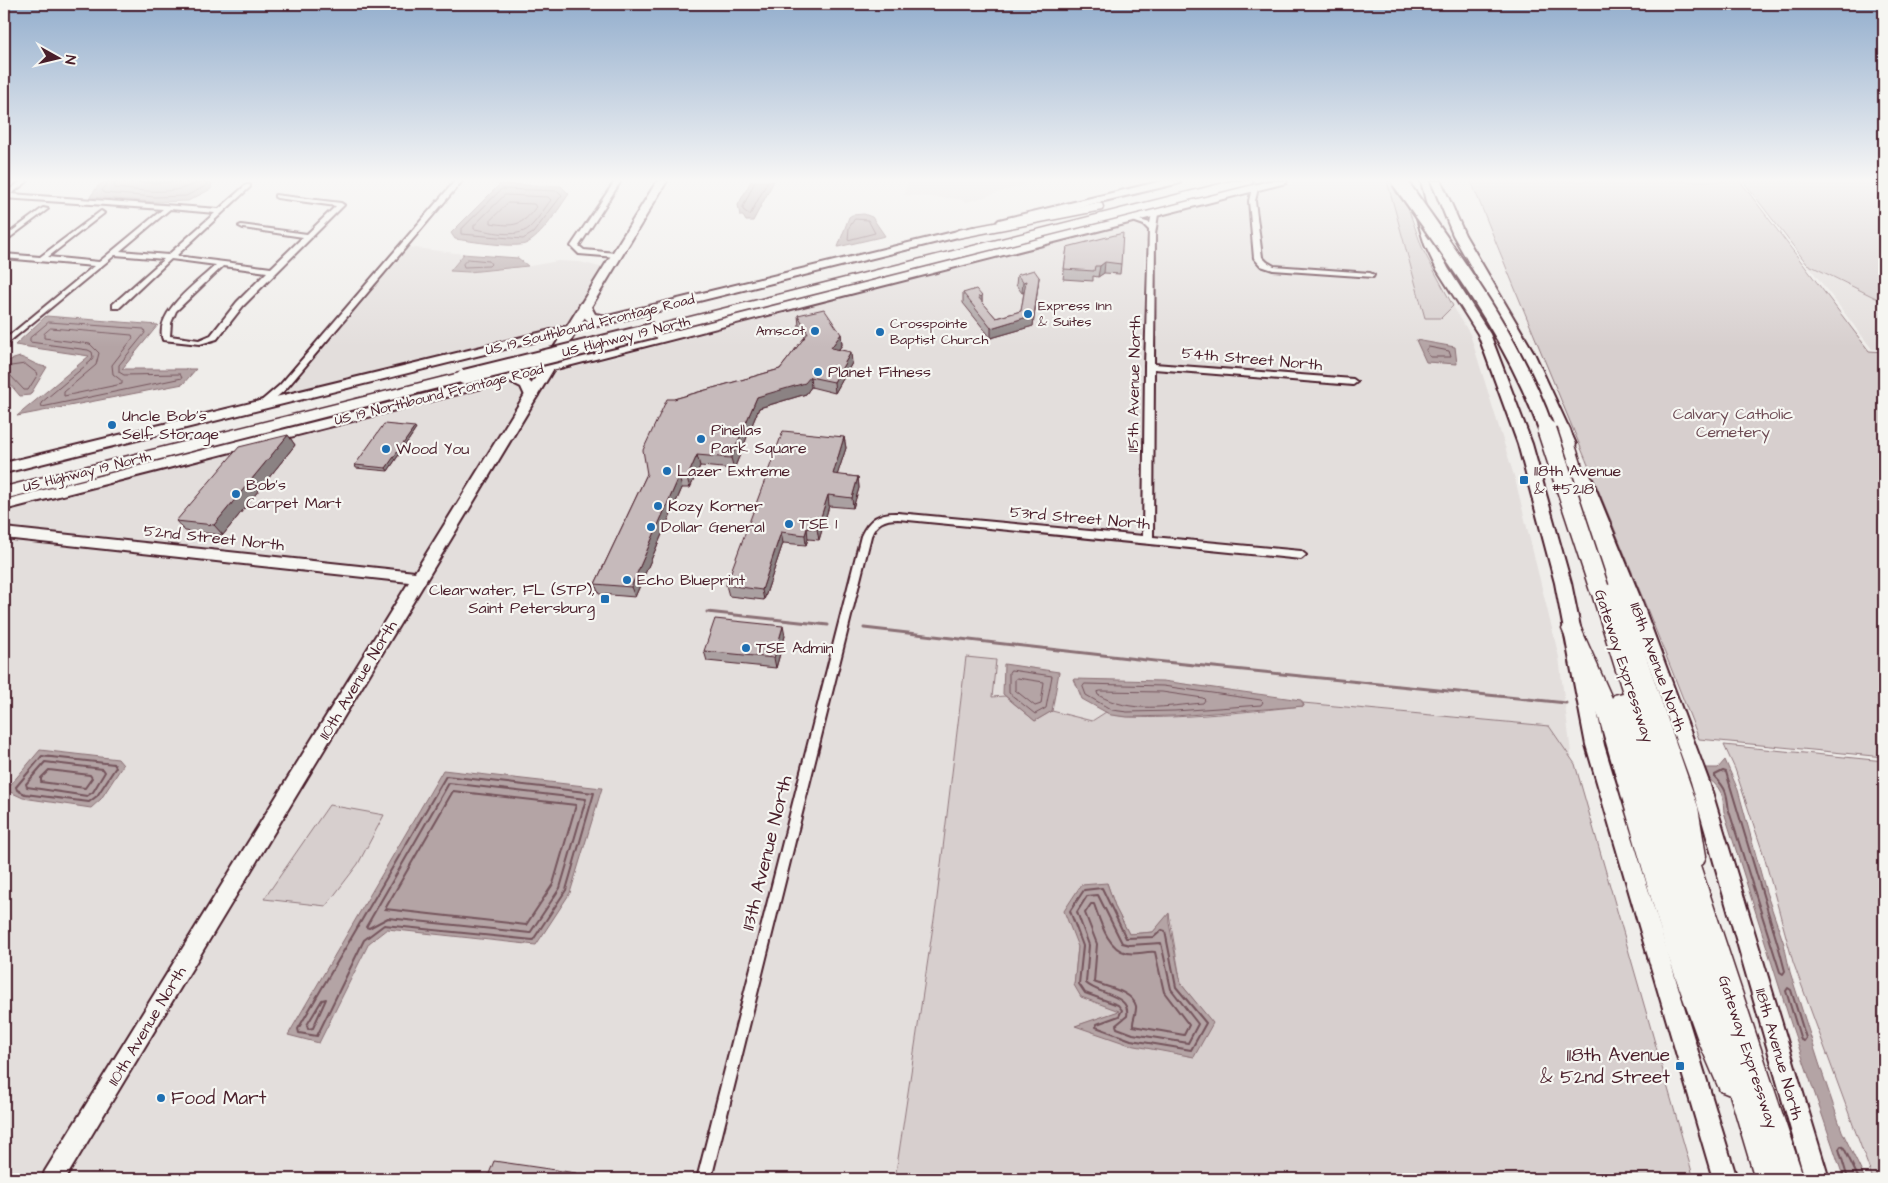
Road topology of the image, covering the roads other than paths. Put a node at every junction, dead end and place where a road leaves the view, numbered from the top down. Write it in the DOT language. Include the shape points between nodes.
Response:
graph roads {
  1 [pos="71,236"];
  2 [pos="134,236"];
  3 [pos="194,236"];
  4 [pos="309,236"];
  5 [pos="412,236"];
  6 [pos="581,236"];
  7 [pos="628,236"];
  8 [pos="949,236"];
  9 [pos="998,236"];
  10 [pos="1026,236"];
  11 [pos="1044,236"];
  12 [pos="1067,236"];
  13 [pos="1152,236"];
  14 [pos="1256,236"];
  15 [pos="1427,236"];
  16 [pos="1428,236"];
  17 [pos="1438,236"];
  18 [pos="1461,236"];
  19 [pos="114,253"];
  20 [pos="616,255"];
  21 [pos="4,256"];
  22 [pos="170,257"];
  23 [pos="42,259"];
  24 [pos="964,262"];
  25 [pos="102,264"];
  26 [pos="221,264"];
  27 [pos="273,270"];
  28 [pos="1370,275"];
  29 [pos="116,306"];
  30 [pos="585,306"];
  31 [pos="630,315"];
  32 [pos="614,319"];
  33 [pos="570,330"];
  34 [pos="652,330"];
  35 [pos="4,344"];
  36 [pos="512,344"];
  37 [pos="559,348"];
  38 [pos="608,352"];
  39 [pos="1149,366"];
  40 [pos="462,367"];
  41 [pos="547,368"];
  42 [pos="508,377"];
  43 [pos="488,382"];
  44 [pos="1353,382"];
  45 [pos="283,386"];
  46 [pos="531,395"];
  47 [pos="298,397"];
  48 [pos="261,406"];
  49 [pos="1562,430"];
  50 [pos="4,468"];
  51 [pos="4,480"];
  52 [pos="4,493"];
  53 [pos="4,505"];
  54 [pos="4,533"];
  55 [pos="866,536"];
  56 [pos="1148,539"];
  57 [pos="1301,555"];
  58 [pos="420,578"];
  59 [pos="1593,588"];
  60 [pos="1572,629"];
  61 [pos="1703,912"];
  62 [pos="1758,1145"];
  63 [pos="53,1179"];
  64 [pos="704,1179"];
  65 [pos="1725,1179"];
  66 [pos="1769,1179"];
  67 [pos="1790,1179"];
  68 [pos="1817,1179"];
  1 -- 23 [label="street"];
  2 -- 19 [label="street"];
  3 -- 22 [label="street"];
  4 -- 27 [label="street"];
  5 -- 45 [label="street"];
  6 -- 20 [label="street" via="575,246 577,250"];
  7 -- 20 [label="street, 110th Avenue North"];
  8 -- 31 [label="main road, US 19 Southbound Frontage Road"];
  9 -- 34 [label="highway, US Highway 19 North"];
  10 -- 34 [label="highway, US Highway 19 North"];
  11 -- 24 [label="highway"];
  12 -- 24 [label="main road, US 19 Northbound Frontage Road"];
  13 -- 39 [label="street, 115th Avenue North"];
  14 -- 28 [label="street" via="1258,258 1273,268"];
  15 -- 59 [label="highway, Gateway Expressway" via="1459,281 1507,363 1528,408"];
  16 -- 60 [label="main road" via="1442,268 1484,334 1507,392 1552,538"];
  17 -- 59 [label="highway, Gateway Expressway, bridge" via="1484,302 1539,409"];
  18 -- 49 [label="main road, 118th Avenue North" via="1521,341"];
  19 -- 22 [label="street"];
  19 -- 25 [label="street"];
  20 -- 30 [label="street, 110th Avenue North"];
  21 -- 23 [label="street"];
  22 -- 26 [label="street"];
  22 -- 29 [label="street"];
  23 -- 25 [label="street"];
  24 -- 34 [label="main road, US 19 Northbound Frontage Road"];
  25 -- 35 [label="street"];
  26 -- 27 [label="street"];
  26 -- 27 [label="street" via="173,310 168,319 166,338 200,342 214,337"];
  30 -- 32 [label="main road" via="592,318"];
  30 -- 33 [label="street, 110th Avenue North"];
  31 -- 32 [label="main road, US 19 Southbound Frontage Road"];
  31 -- 34 [label="main road" via="622,321 619,335 634,341"];
  32 -- 33 [label="main road, US 19 Southbound Frontage Road"];
  32 -- 37 [label="main road"];
  33 -- 36 [label="main road, US 19 Southbound Frontage Road"];
  33 -- 37 [label="street, 110th Avenue North"];
  34 -- 38 [label="main road, US 19 Northbound Frontage Road"];
  34 -- 40 [label="highway, US Highway 19 North, bridge"];
  36 -- 37 [label="main road"];
  36 -- 40 [label="main road, US 19 Southbound Frontage Road"];
  37 -- 38 [label="main road"];
  37 -- 41 [label="street, 110th Avenue North"];
  37 -- 42 [label="main road" via="534,366"];
  38 -- 41 [label="main road, US 19 Northbound Frontage Road"];
  39 -- 44 [label="street, 54th Street North"];
  39 -- 56 [label="street, 115th Avenue North"];
  40 -- 43 [label="main road" via="483,354 497,357 502,364 500,373"];
  40 -- 47 [label="main road, US 19 Southbound Frontage Road"];
  40 -- 51 [label="highway, US Highway 19 North"];
  40 -- 52 [label="highway, US Highway 19 North"];
  41 -- 42 [label="main road, US 19 Northbound Frontage Road"];
  41 -- 46 [label="street, 110th Avenue North"];
  42 -- 43 [label="main road, US 19 Northbound Frontage Road"];
  42 -- 46 [label="main road" via="527,384"];
  43 -- 53 [label="main road, US 19 Northbound Frontage Road"];
  45 -- 47 [label="street" via="284,393"];
  45 -- 48 [label="street"];
  46 -- 58 [label="street, 110th Avenue North"];
  47 -- 48 [label="main road, US 19 Southbound Frontage Road"];
  48 -- 50 [label="main road, US 19 Southbound Frontage Road"];
  49 -- 61 [label="highway" via="1687,807"];
  49 -- 68 [label="main road, 118th Avenue North" via="1632,596 1700,782"];
  54 -- 58 [label="street, 52nd Street North"];
  55 -- 56 [label="street, 53rd Street North" via="873,521 885,515"];
  55 -- 64 [label="street, 113th Avenue North"];
  56 -- 57 [label="street, 53rd Street North"];
  58 -- 63 [label="street, 110th Avenue North"];
  59 -- 61 [label="highway, Gateway Expressway"];
  59 -- 62 [label="highway, Gateway Expressway"];
  60 -- 62 [label="highway" via="1614,728 1685,970 1712,1044"];
  60 -- 65 [label="main road" via="1595,745"];
  61 -- 67 [label="highway, Gateway Expressway"];
  62 -- 66 [label="highway, Gateway Expressway"];
}
